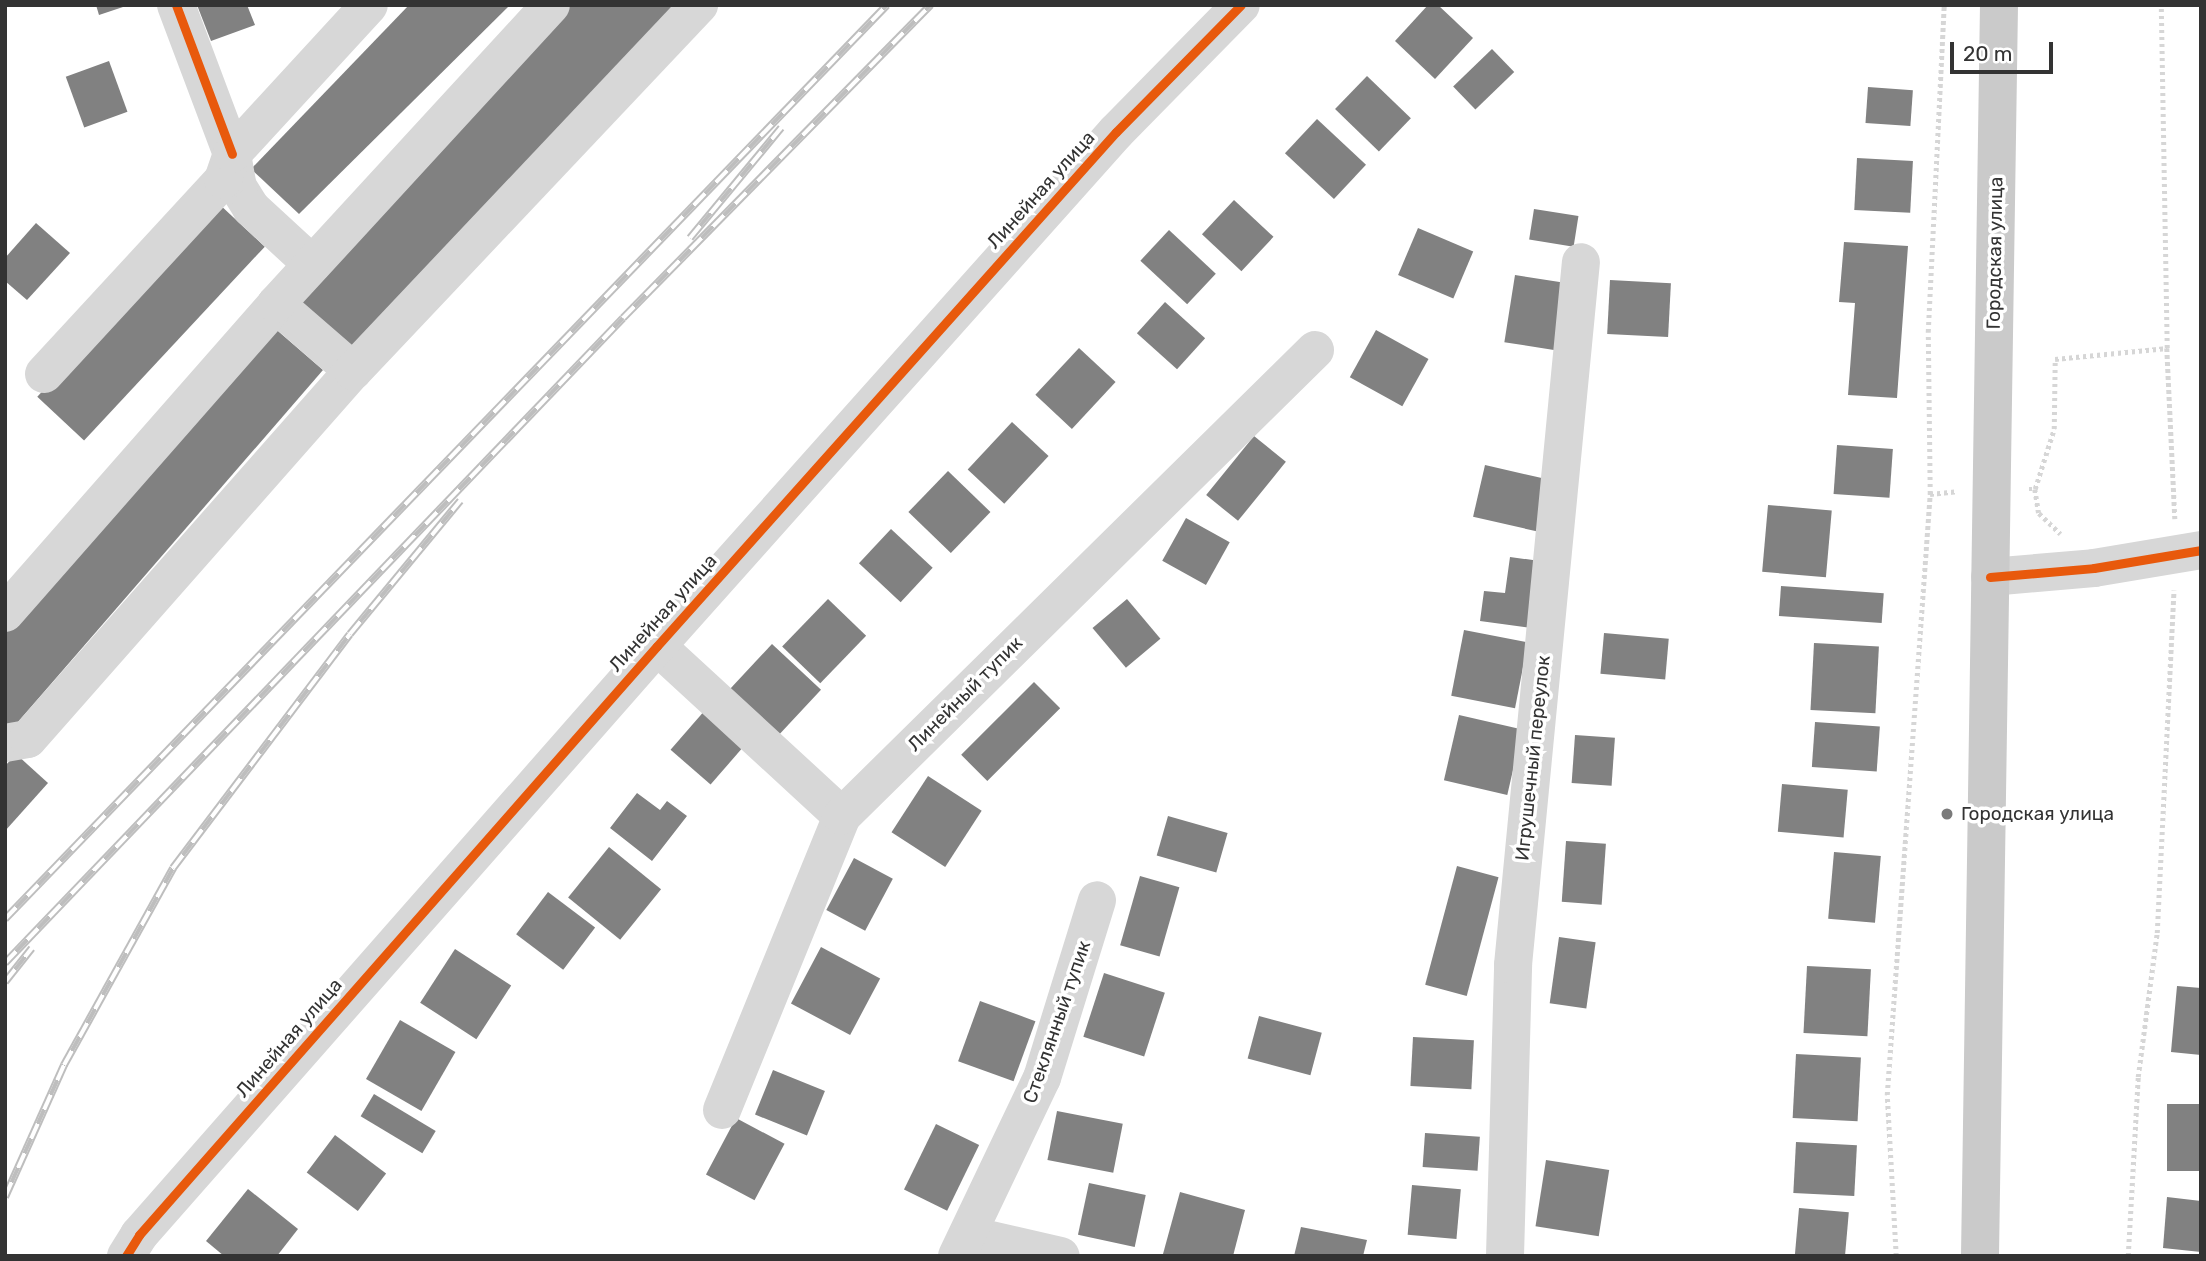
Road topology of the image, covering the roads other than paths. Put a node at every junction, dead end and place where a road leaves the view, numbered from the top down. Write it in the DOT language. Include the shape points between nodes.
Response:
graph roads {
  1 [pos="176,5"];
  2 [pos="369,5"];
  3 [pos="551,5"];
  4 [pos="699,5"];
  5 [pos="1241,5"];
  6 [pos="1999,5"];
  7 [pos="232,154"];
  8 [pos="1581,262"];
  9 [pos="312,264"];
  10 [pos="275,304"];
  11 [pos="1315,350"];
  12 [pos="353,371"];
  13 [pos="44,374"];
  14 [pos="2188,553"];
  15 [pos="1990,577"];
  16 [pos="5,613"];
  17 [pos="657,646"];
  18 [pos="5,743"];
  19 [pos="842,816"];
  20 [pos="1097,900"];
  21 [pos="722,1110"];
  22 [pos="963,1246"];
  23 [pos="126,1256"];
  24 [pos="1061,1256"];
  25 [pos="1505,1256"];
  26 [pos="1980,1256"];
  1 -- 7 [label="street"];
  2 -- 7 [label="street"];
  3 -- 9 [label="street"];
  4 -- 12 [label="street"];
  5 -- 17 [label="street, Линейная улица" via="1116,132"];
  6 -- 15 [label="main road, Городская улица"];
  7 -- 9 [label="street" via="238,187 251,208"];
  7 -- 13 [label="street" via="223,180"];
  8 -- 25 [label="street, Игрушечный переулок" via="1513,965"];
  9 -- 10 [label="street"];
  10 -- 12 [label="street"];
  10 -- 16 [label="street"];
  11 -- 19 [label="street, Линейный тупик"];
  12 -- 18 [label="street" via="28,739"];
  14 -- 15 [label="street"];
  15 -- 26 [label="main road, Городская улица"];
  17 -- 19 [label="street"];
  17 -- 23 [label="street, Линейная улица" via="139,1235"];
  19 -- 21 [label="street, Линейный тупик"];
  20 -- 22 [label="street, Стеклянный тупик" via="1042,1077"];
  22 -- 24 [label="street"];
}
